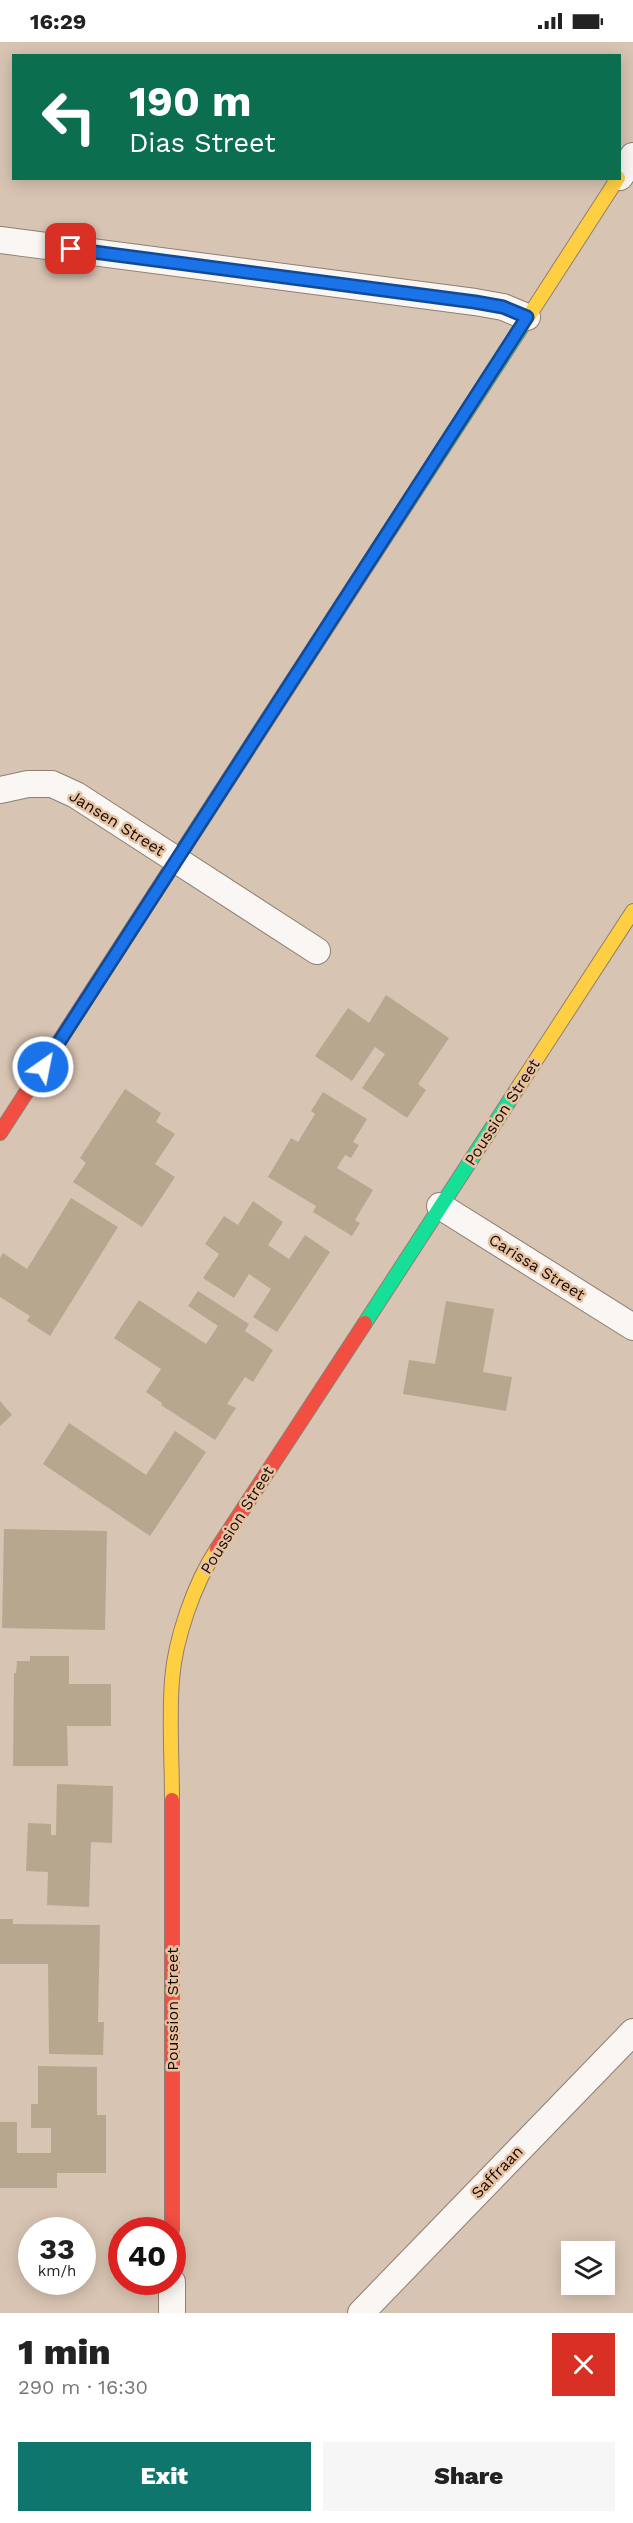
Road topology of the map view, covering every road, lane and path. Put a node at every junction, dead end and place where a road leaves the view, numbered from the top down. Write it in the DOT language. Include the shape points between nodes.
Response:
graph roads {
  1 [pos="633,156"];
  2 [pos="621,175"];
  3 [pos="618,180"];
  4 [pos="0,240"];
  5 [pos="527,317"];
  6 [pos="0,790"];
  7 [pos="177,861"];
  8 [pos="633,911"];
  9 [pos="317,951"];
  10 [pos="0,1133"];
  11 [pos="440,1206"];
  12 [pos="633,1328"];
  13 [pos="633,2032"];
  14 [pos="172,2217"];
  15 [pos="172,2295"];
  16 [pos="172,2313"];
  17 [pos="361,2313"];
  1 -- 2 [label="street"];
  3 -- 5 [label="street"];
  4 -- 5 [label="street" via="475,302"];
  5 -- 7 [label="street"];
  6 -- 7 [label="street, Jansen Street" via="52,784 76,795"];
  7 -- 9 [label="street, Jansen Street"];
  7 -- 10 [label="street"];
  8 -- 11 [label="street, Poussion Street"];
  11 -- 12 [label="street, Carissa Street"];
  11 -- 14 [label="street, Poussion Street" via="209,1561 177,1646 172,1679"];
  13 -- 17 [label="street, Saffraan"];
  15 -- 16 [label="street"];
}
